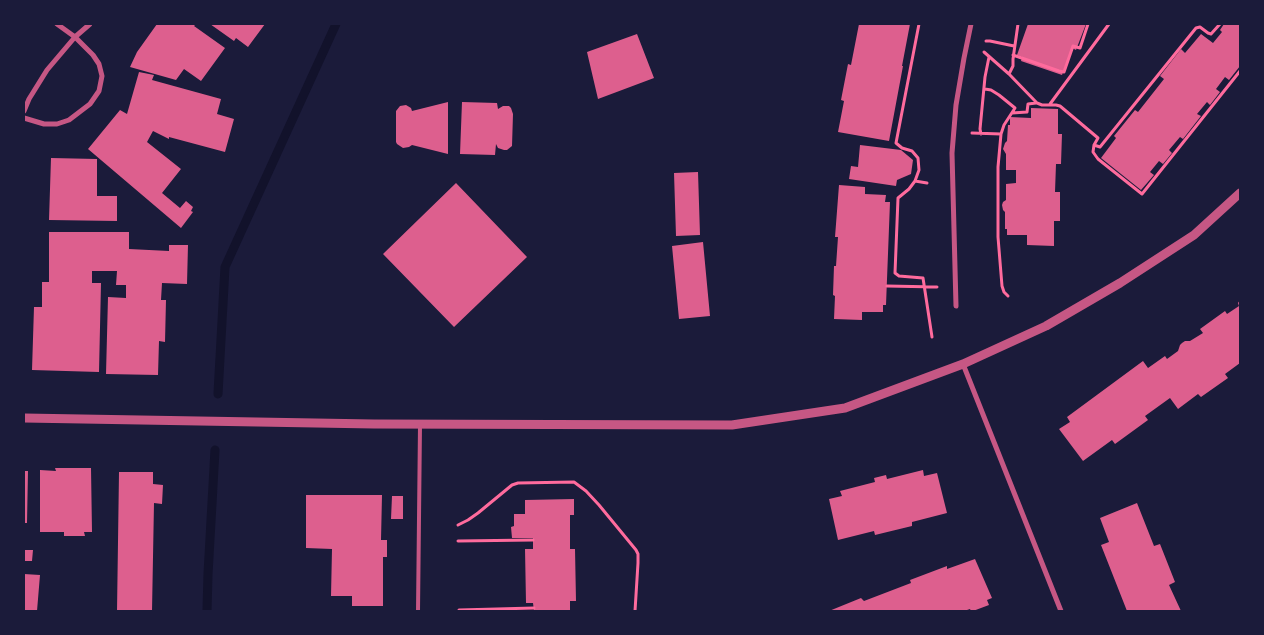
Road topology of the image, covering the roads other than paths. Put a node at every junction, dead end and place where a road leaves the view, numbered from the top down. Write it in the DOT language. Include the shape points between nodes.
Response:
graph roads {
  1 [pos="57,24"];
  2 [pos="90,24"];
  3 [pos="971,24"];
  4 [pos="75,37"];
  5 [pos="24,111"];
  6 [pos="24,118"];
  7 [pos="1240,193"];
  8 [pos="956,306"];
  9 [pos="964,364"];
  10 [pos="24,418"];
  11 [pos="420,425"];
  12 [pos="418,611"];
  13 [pos="1062,611"];
  1 -- 4 [label="street"];
  2 -- 4 [label="street"];
  3 -- 8 [label="street" via="952,153"];
  4 -- 5 [label="street" via="47,70"];
  4 -- 6 [label="street" via="99,64 102,76 99,91 90,104 69,120 44,124"];
  7 -- 9 [label="street" via="1194,235 1120,283 1046,326"];
  9 -- 11 [label="street" via="845,408 732,425"];
  9 -- 13 [label="street"];
  10 -- 11 [label="street"];
  11 -- 12 [label="lane"];
}
